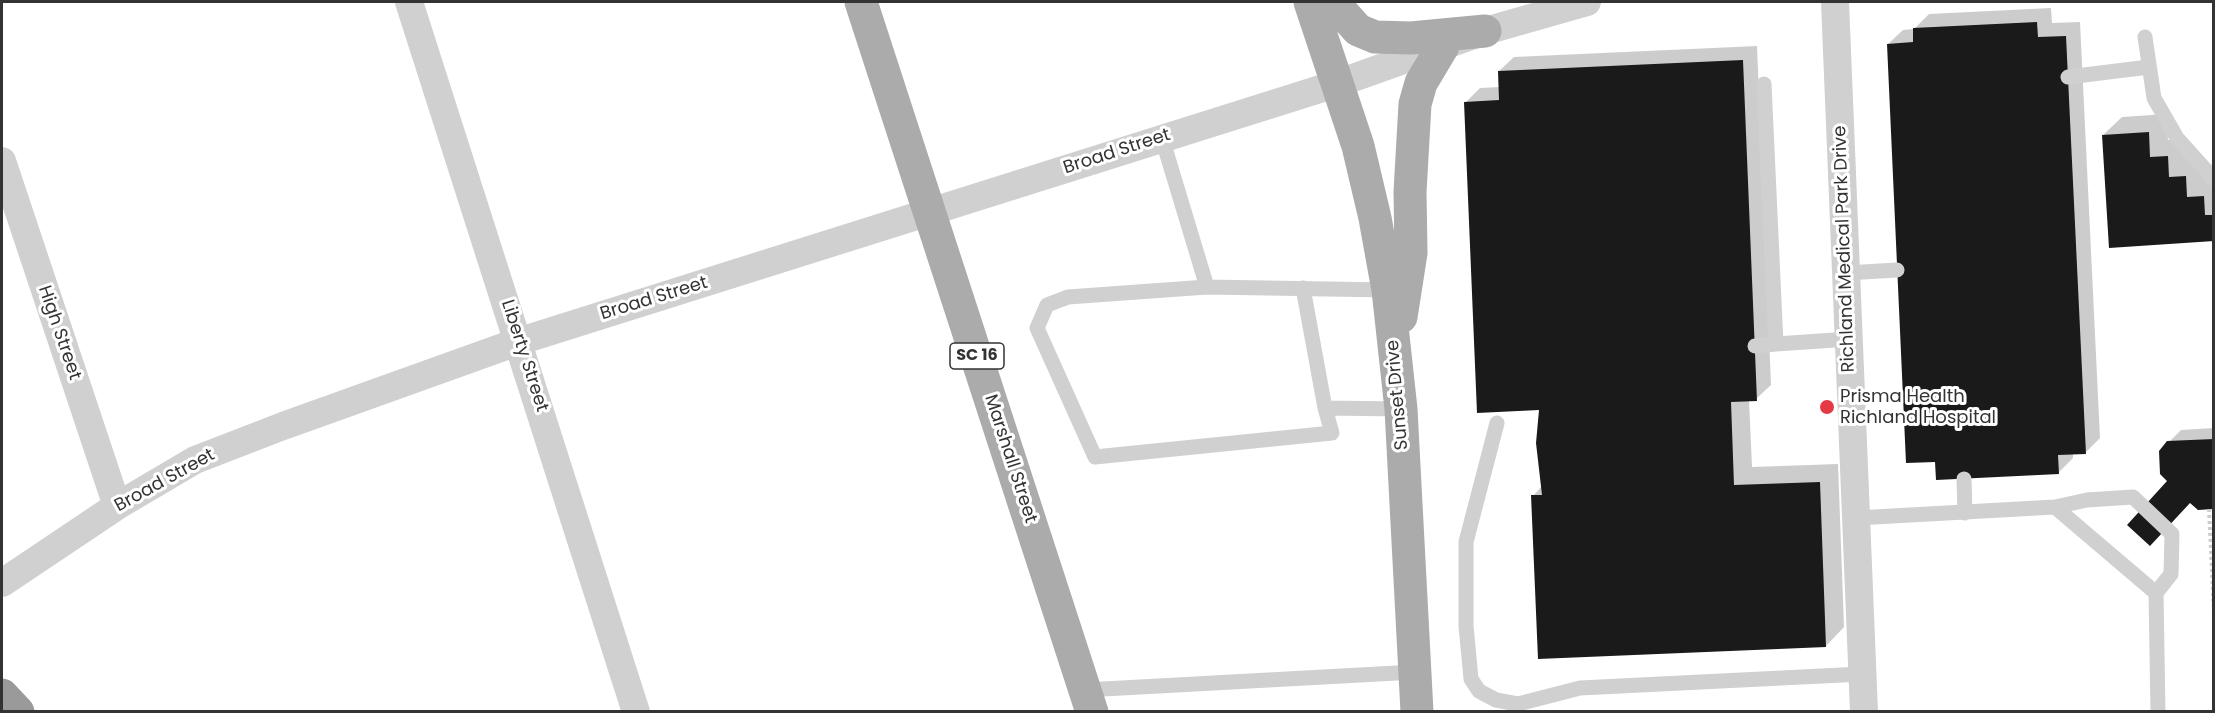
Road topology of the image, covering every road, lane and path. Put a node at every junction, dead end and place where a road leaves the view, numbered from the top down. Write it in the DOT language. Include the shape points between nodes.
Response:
graph roads {
  1 [pos="409,2"];
  2 [pos="861,2"];
  3 [pos="1310,2"];
  4 [pos="1333,2"];
  5 [pos="1587,2"];
  6 [pos="1835,2"];
  7 [pos="1485,31"];
  8 [pos="2145,37"];
  9 [pos="1443,46"];
  10 [pos="2150,67"];
  11 [pos="2068,77"];
  12 [pos="1336,84"];
  13 [pos="1764,84"];
  14 [pos="1162,138"];
  15 [pos="2,161"];
  16 [pos="2214,179"];
  17 [pos="930,213"];
  18 [pos="1897,270"];
  19 [pos="1846,273"];
  20 [pos="1207,286"];
  21 [pos="1303,288"];
  22 [pos="1388,290"];
  23 [pos="1849,339"];
  24 [pos="520,342"];
  25 [pos="1776,344"];
  26 [pos="1755,346"];
  27 [pos="1395,351"];
  28 [pos="1325,408"];
  29 [pos="1401,409"];
  30 [pos="1497,423"];
  31 [pos="1964,479"];
  32 [pos="117,506"];
  33 [pos="2055,507"];
  34 [pos="2209,509"];
  35 [pos="1965,513"];
  36 [pos="1856,518"];
  37 [pos="2,583"];
  38 [pos="2156,592"];
  39 [pos="2214,612"];
  40 [pos="1415,672"];
  41 [pos="1862,674"];
  42 [pos="2,695"];
  43 [pos="1089,701"];
  44 [pos="1518,708"];
  45 [pos="18,711"];
  46 [pos="636,711"];
  47 [pos="1417,711"];
  48 [pos="1863,711"];
  49 [pos="2158,711"];
  1 -- 24 [label="street, Liberty Street"];
  2 -- 17 [label="main road, Marshall Street / SC 16"];
  3 -- 12 [label="main road, Sunset Drive"];
  4 -- 7 [label="main road" via="1358,30 1375,37"];
  5 -- 7 [label="street"];
  6 -- 19 [label="street, Richland Medical Park Drive"];
  7 -- 9 [label="street"];
  8 -- 10 [label="lane"];
  9 -- 12 [label="street"];
  9 -- 27 [label="main road" via="1421,82 1414,104 1411,253"];
  10 -- 11 [label="lane"];
  10 -- 16 [label="lane" via="2154,98 2177,138"];
  12 -- 14 [label="street, Broad Street"];
  12 -- 22 [label="main road, Sunset Drive" via="1360,157"];
  13 -- 25 [label="lane"];
  14 -- 17 [label="street, Broad Street"];
  14 -- 20 [label="lane"];
  15 -- 32 [label="street, High Street"];
  17 -- 24 [label="street, Broad Street"];
  17 -- 43 [label="main road, Marshall Street / SC 16"];
  18 -- 19 [label="lane"];
  19 -- 23 [label="street, Richland Medical Park Drive"];
  20 -- 21 [label="lane"];
  20 -- 28 [label="lane" via="1068,297 1047,305 1037,328 1095,457 1332,433"];
  21 -- 22 [label="lane"];
  21 -- 28 [label="lane"];
  22 -- 27 [label="main road, Sunset Drive"];
  23 -- 25 [label="lane"];
  23 -- 36 [label="street, Richland Medical Park Drive"];
  24 -- 32 [label="street, Broad Street" via="195,460"];
  24 -- 46 [label="street, Liberty Street"];
  25 -- 26 [label="lane"];
  27 -- 29 [label="main road, Sunset Drive"];
  28 -- 29 [label="lane"];
  29 -- 40 [label="main road, Sunset Drive"];
  30 -- 44 [label="lane" via="1466,542 1466,626 1471,679 1479,691"];
  31 -- 35 [label="lane"];
  32 -- 37 [label="street, Broad Street"];
  33 -- 35 [label="lane"];
  33 -- 38 [label="lane"];
  33 -- 38 [label="lane" via="2133,497 2172,534 2171,574"];
  34 -- 39 [label="path"];
  35 -- 36 [label="lane"];
  36 -- 41 [label="street, Richland Medical Park Drive"];
  38 -- 49 [label="lane"];
  40 -- 43 [label="lane"];
  40 -- 47 [label="main road, Sunset Drive"];
  41 -- 44 [label="lane" via="1580,688"];
  41 -- 48 [label="street, Richland Medical Park Drive"];
  42 -- 45 [label="highway"];
}
